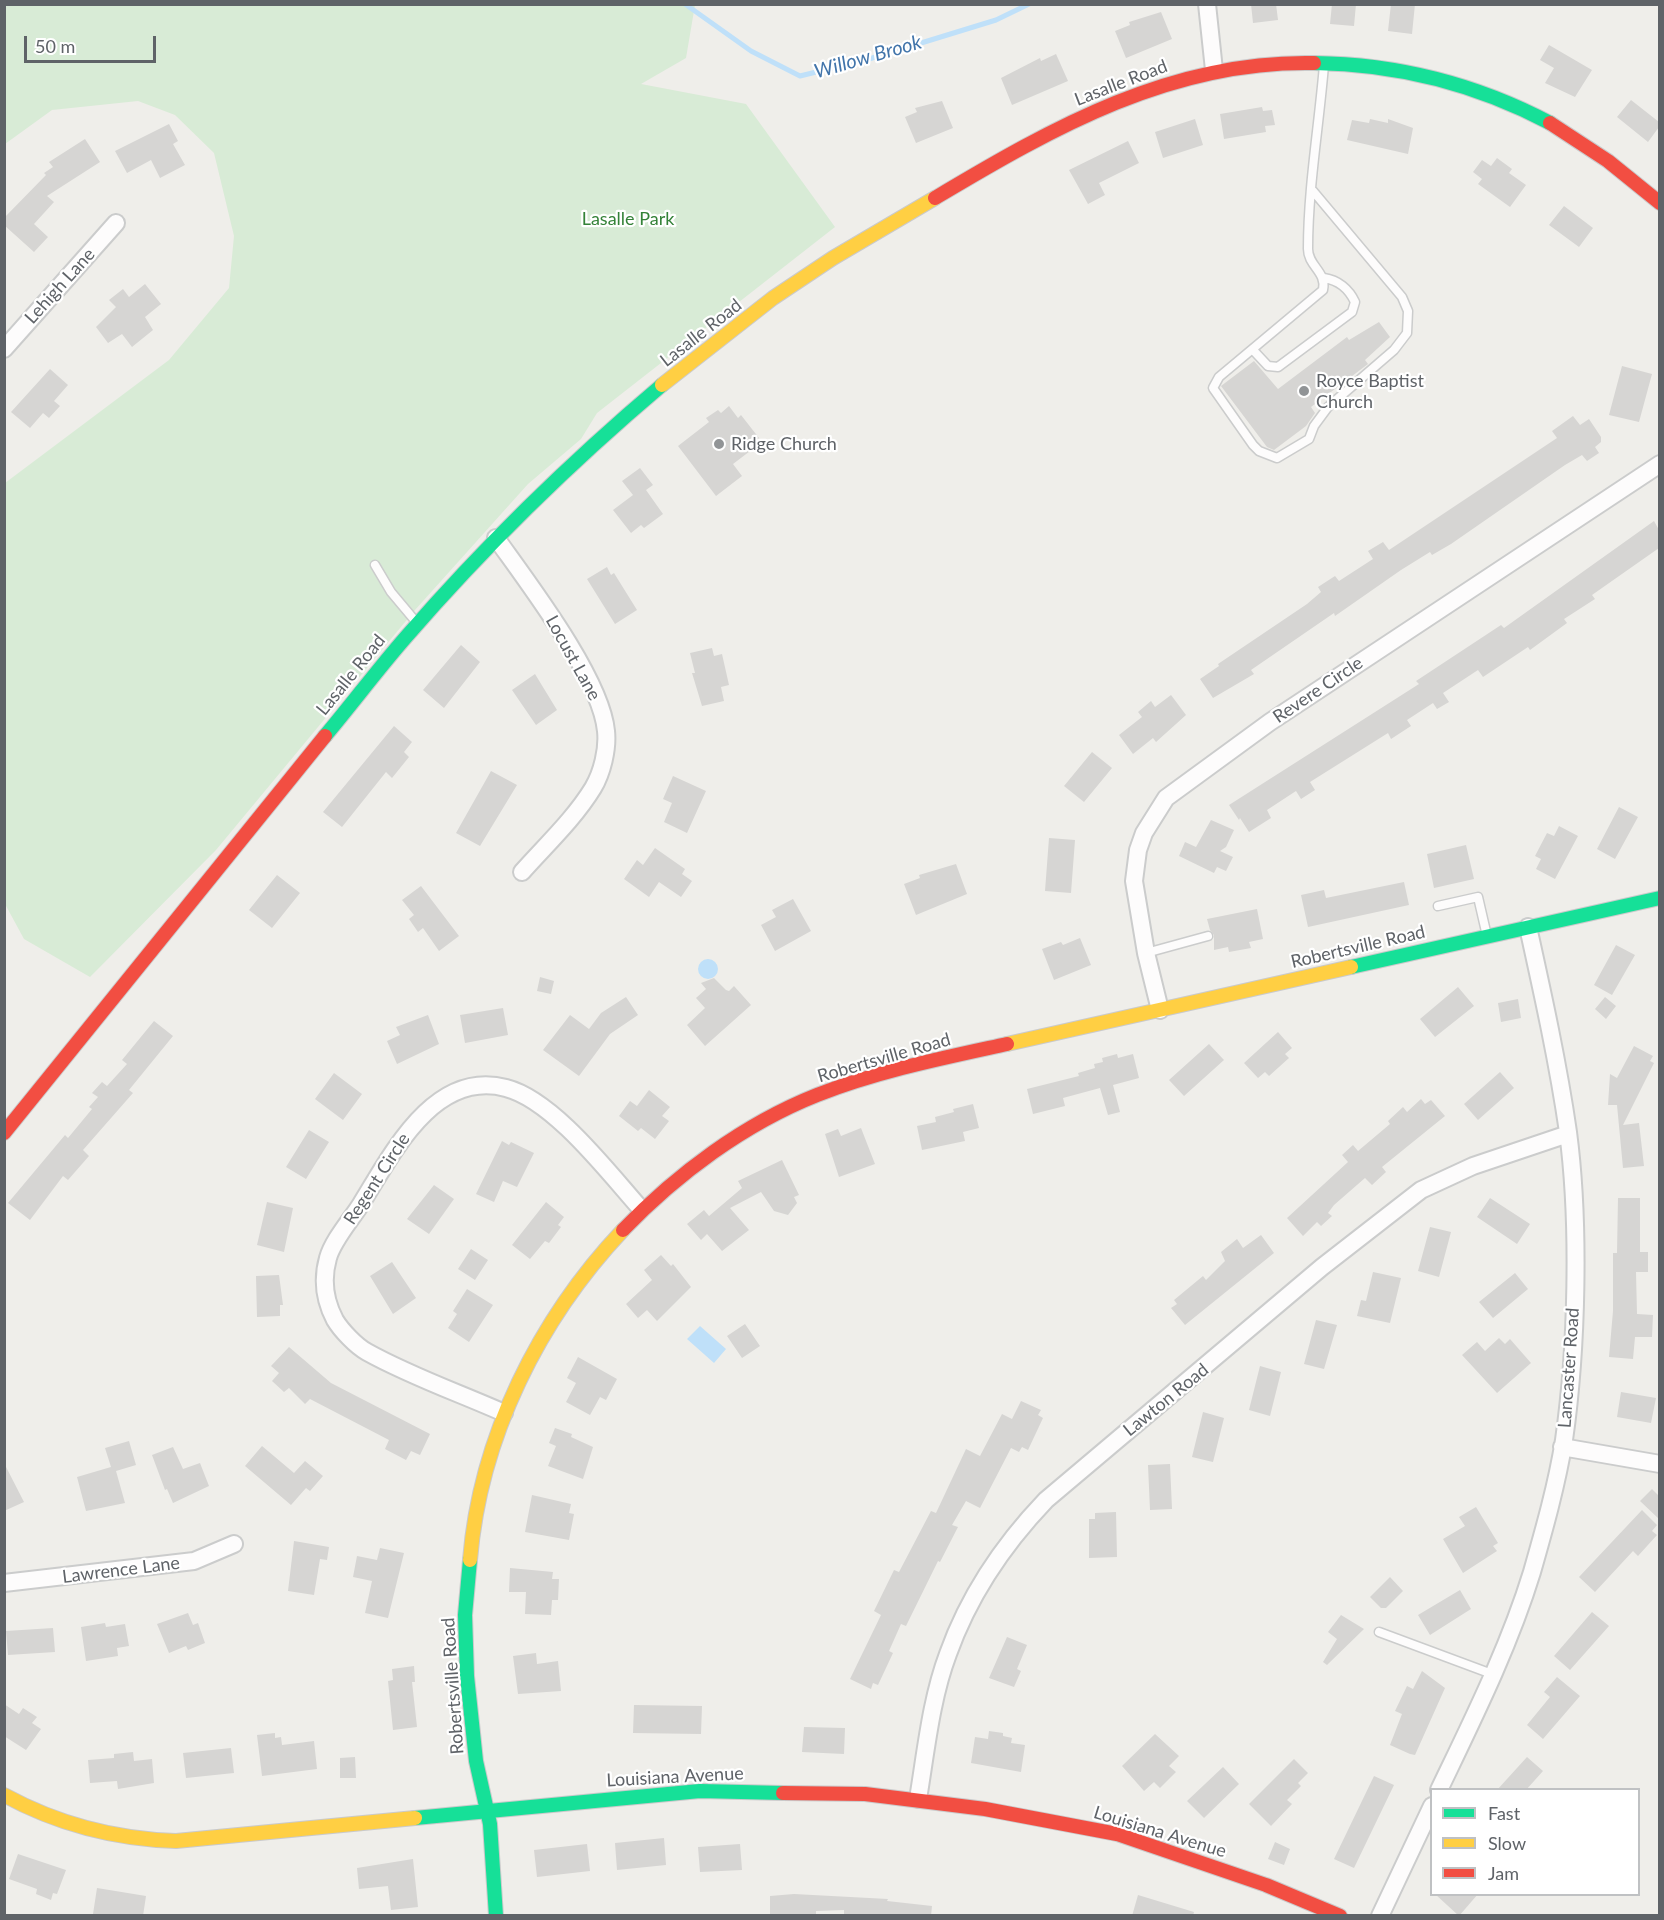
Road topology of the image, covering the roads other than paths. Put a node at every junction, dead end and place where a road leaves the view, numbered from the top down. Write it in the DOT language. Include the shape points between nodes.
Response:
graph roads {
  1 [pos="1207,4"];
  2 [pos="1324,62"];
  3 [pos="1214,70"];
  4 [pos="1313,191"];
  5 [pos="1659,203"];
  6 [pos="116,223"];
  7 [pos="1324,278"];
  8 [pos="4,349"];
  9 [pos="1253,350"];
  10 [pos="1659,464"];
  11 [pos="496,538"];
  12 [pos="375,565"];
  13 [pos="417,624"];
  14 [pos="522,872"];
  15 [pos="1659,898"];
  16 [pos="1438,906"];
  17 [pos="1528,927"];
  18 [pos="1208,936"];
  19 [pos="1487,936"];
  20 [pos="1146,953"];
  21 [pos="1160,1010"];
  22 [pos="4,1133"];
  23 [pos="1568,1134"];
  24 [pos="640,1208"];
  25 [pos="504,1413"];
  26 [pos="1562,1447"];
  27 [pos="1659,1464"];
  28 [pos="234,1544"];
  29 [pos="4,1583"];
  30 [pos="1379,1632"];
  31 [pos="1492,1674"];
  32 [pos="1440,1788"];
  33 [pos="4,1795"];
  34 [pos="918,1799"];
  35 [pos="1430,1808"];
  36 [pos="488,1810"];
  37 [pos="496,1916"];
  38 [pos="1340,1916"];
  39 [pos="1380,1916"];
  1 -- 3 [label="street"];
  2 -- 3 [label="street, Lasalle Road"];
  2 -- 4 [label="lane"];
  2 -- 5 [label="street, Lasalle Road" via="1455,83 1512,104 1604,156"];
  3 -- 11 [label="street, Lasalle Road" via="1112,102 832,259 743,322 631,411"];
  4 -- 7 [label="lane" via="1309,255"];
  4 -- 9 [label="lane" via="1402,297 1408,311 1408,330 1394,350 1328,407 1309,439 1277,458 1253,445 1214,392 1219,377"];
  6 -- 8 [label="street, Lehigh Lane"];
  7 -- 9 [label="lane" via="1321,295"];
  7 -- 9 [label="lane" via="1346,289 1355,302 1352,312 1278,368 1268,366"];
  10 -- 20 [label="street, Revere Circle" via="1270,722 1166,798 1137,850 1134,881"];
  11 -- 13 [label="street, Lasalle Road"];
  11 -- 14 [label="street, Locust Lane" via="588,680 599,702 606,732 604,761 593,787"];
  12 -- 13 [label="lane"];
  13 -- 22 [label="street, Lasalle Road"];
  15 -- 17 [label="street, Robertsville Road"];
  16 -- 19 [label="lane" via="1478,897"];
  17 -- 19 [label="street, Robertsville Road"];
  17 -- 23 [label="street, Lancaster Road" via="1552,1032"];
  18 -- 20 [label="lane"];
  19 -- 21 [label="street, Robertsville Road"];
  20 -- 21 [label="street, Revere Circle"];
  21 -- 24 [label="street, Robertsville Road" via="894,1070 826,1091 731,1139"];
  23 -- 26 [label="street, Lancaster Road" via="1573,1304"];
  23 -- 34 [label="street, Lawton Road" via="1473,1166 1421,1190 1322,1267 1046,1500 1017,1530 990,1567 947,1656"];
  24 -- 25 [label="street, Robertsville Road" via="580,1277 540,1338"];
  24 -- 25 [label="street, Regent Circle" via="548,1111 527,1095 504,1088 479,1086 431,1107 394,1151 328,1256 324,1280 328,1304 336,1322 365,1352"];
  25 -- 36 [label="street, Robertsville Road" via="471,1534 465,1615 479,1781"];
  26 -- 27 [label="street"];
  26 -- 31 [label="street, Lancaster Road" via="1531,1573"];
  28 -- 29 [label="street, Lawrence Lane" via="194,1561"];
  30 -- 31 [label="lane"];
  31 -- 32 [label="street, Lancaster Road"];
  33 -- 36 [label="street, Louisiana Avenue" via="63,1824 145,1841 275,1833"];
  34 -- 36 [label="street, Louisiana Avenue" via="817,1791 700,1791"];
  34 -- 38 [label="street, Louisiana Avenue" via="1117,1834 1266,1885"];
  35 -- 39 [label="street"];
  36 -- 37 [label="street, Robertsville Road"];
}
